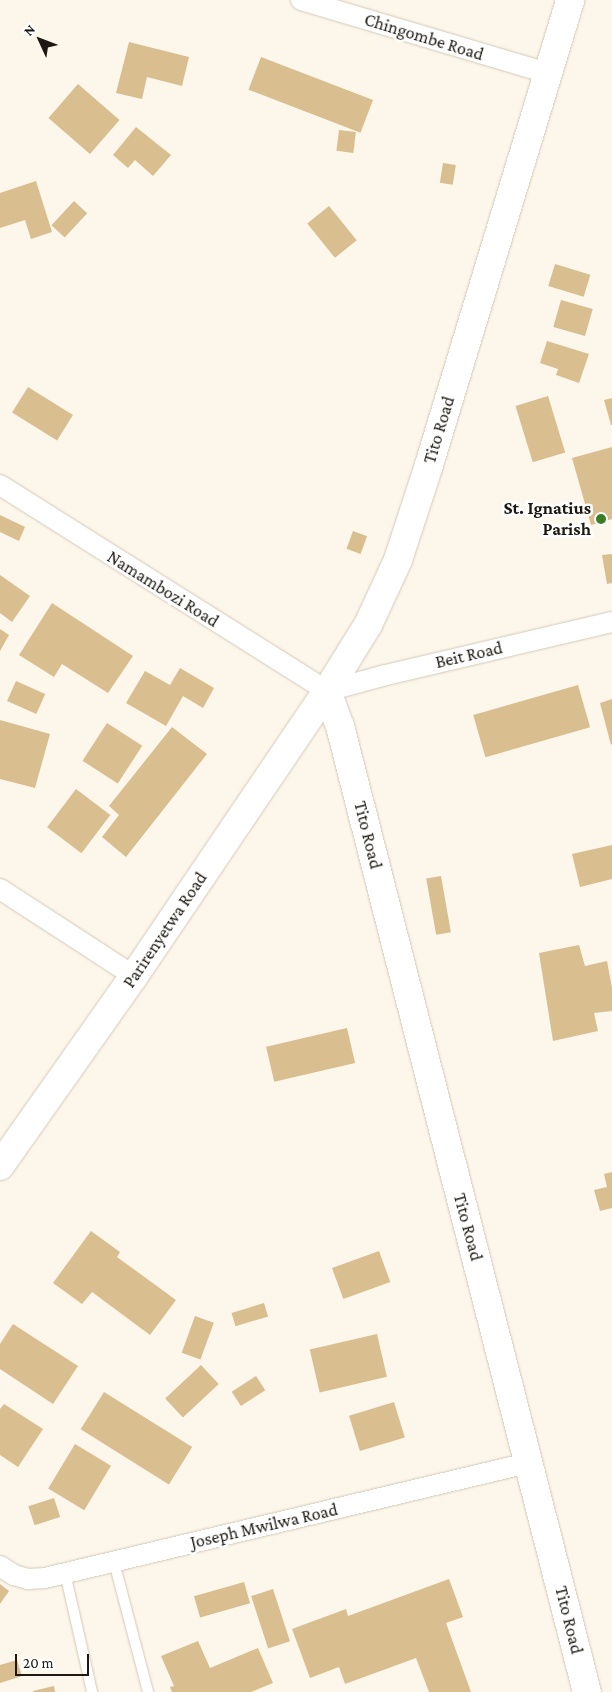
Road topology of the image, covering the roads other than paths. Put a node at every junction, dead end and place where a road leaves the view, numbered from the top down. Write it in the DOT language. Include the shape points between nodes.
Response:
graph roads {
  1 [pos="300,0"];
  2 [pos="570,0"];
  3 [pos="547,74"];
  4 [pos="0,485"];
  5 [pos="612,622"];
  6 [pos="327,691"];
  7 [pos="0,889"];
  8 [pos="134,976"];
  9 [pos="0,1166"];
  10 [pos="529,1463"];
  11 [pos="114,1562"];
  12 [pos="0,1566"];
  13 [pos="65,1573"];
  14 [pos="92,1692"];
  15 [pos="148,1692"];
  16 [pos="587,1692"];
  1 -- 3 [label="street, Chingombe Road"];
  2 -- 3 [label="main road, Tito Road"];
  3 -- 6 [label="main road, Tito Road" via="398,560 368,625"];
  4 -- 6 [label="street, Namambozi Road"];
  5 -- 6 [label="street, Beit Road"];
  6 -- 8 [label="main road, Parirenyetwa Road"];
  6 -- 10 [label="main road, Tito Road" via="340,726"];
  7 -- 8 [label="street"];
  8 -- 9 [label="main road, Parirenyetwa Road"];
  10 -- 11 [label="street, Joseph Mwilwa Road"];
  10 -- 16 [label="main road, Tito Road"];
  11 -- 13 [label="street, Joseph Mwilwa Road"];
  11 -- 15 [label="lane"];
  12 -- 13 [label="street, Joseph Mwilwa Road" via="28,1579"];
  13 -- 14 [label="lane"];
}
